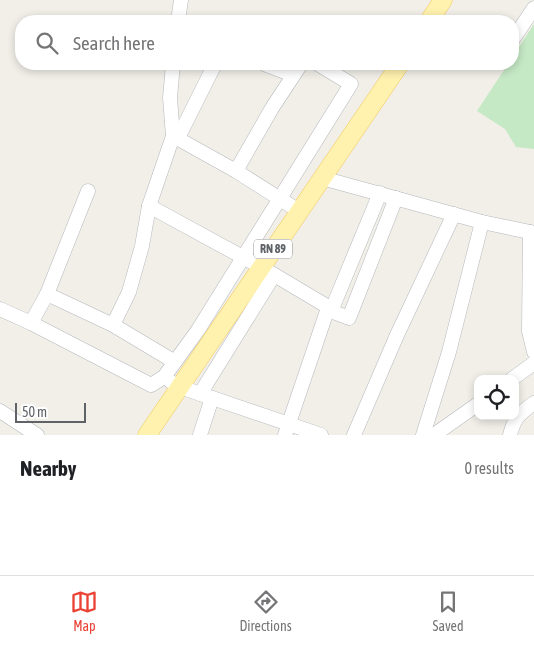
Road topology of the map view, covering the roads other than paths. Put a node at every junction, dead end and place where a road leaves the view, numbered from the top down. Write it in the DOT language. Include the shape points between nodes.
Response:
graph roads {
  1 [pos="181,0"];
  2 [pos="534,8"];
  3 [pos="179,15"];
  4 [pos="519,30"];
  5 [pos="172,70"];
  6 [pos="212,70"];
  7 [pos="296,70"];
  8 [pos="328,70"];
  9 [pos="396,70"];
  10 [pos="175,137"];
  11 [pos="236,171"];
  12 [pos="322,178"];
  13 [pos="88,191"];
  14 [pos="380,194"];
  15 [pos="281,198"];
  16 [pos="396,198"];
  17 [pos="149,206"];
  18 [pos="299,211"];
  19 [pos="454,214"];
  20 [pos="482,222"];
  21 [pos="532,232"];
  22 [pos="243,258"];
  23 [pos="267,271"];
  24 [pos="47,294"];
  25 [pos="330,308"];
  26 [pos="0,309"];
  27 [pos="31,323"];
  28 [pos="113,325"];
  29 [pos="534,352"];
  30 [pos="175,362"];
  31 [pos="534,363"];
  32 [pos="194,366"];
  33 [pos="518,375"];
  34 [pos="164,377"];
  35 [pos="210,377"];
  36 [pos="180,387"];
  37 [pos="206,396"];
  38 [pos="534,402"];
  39 [pos="474,407"];
  40 [pos="0,411"];
  41 [pos="287,429"];
  42 [pos="37,435"];
  43 [pos="147,435"];
  44 [pos="200,435"];
  45 [pos="321,435"];
  46 [pos="354,435"];
  47 [pos="423,435"];
  48 [pos="434,435"];
  49 [pos="510,435"];
  1 -- 3 [label="street"];
  2 -- 4 [label="street"];
  5 -- 10 [label="street" via="170,98"];
  6 -- 10 [label="street"];
  7 -- 11 [label="street"];
  8 -- 15 [label="street" via="351,84"];
  9 -- 12 [label="main road, RN 89"];
  10 -- 11 [label="street"];
  10 -- 17 [label="street"];
  11 -- 15 [label="street"];
  12 -- 14 [label="street"];
  12 -- 18 [label="main road, RN 89"];
  13 -- 24 [label="street"];
  14 -- 16 [label="street"];
  14 -- 25 [label="street"];
  15 -- 18 [label="street"];
  15 -- 22 [label="street"];
  16 -- 19 [label="street"];
  16 -- 25 [label="street" via="349,318"];
  17 -- 22 [label="street"];
  17 -- 28 [label="street" via="129,292"];
  18 -- 23 [label="main road, RN 89"];
  19 -- 20 [label="street"];
  19 -- 46 [label="street"];
  20 -- 21 [label="street"];
  20 -- 47 [label="street"];
  21 -- 29 [label="street" via="529,331"];
  22 -- 23 [label="street"];
  22 -- 30 [label="street"];
  23 -- 25 [label="street"];
  23 -- 32 [label="main road, RN 89"];
  23 -- 35 [label="street"];
  24 -- 27 [label="street"];
  24 -- 28 [label="street"];
  25 -- 41 [label="street"];
  26 -- 27 [label="street"];
  27 -- 34 [label="street" via="151,385"];
  28 -- 30 [label="street"];
  30 -- 34 [label="street"];
  31 -- 33 [label="street"];
  32 -- 35 [label="street"];
  32 -- 36 [label="main road, RN 89"];
  34 -- 36 [label="street"];
  35 -- 37 [label="street"];
  36 -- 37 [label="street"];
  36 -- 43 [label="main road, RN 89"];
  37 -- 41 [label="street"];
  37 -- 44 [label="street"];
  38 -- 49 [label="street" via="513,421"];
  39 -- 48 [label="street"];
  40 -- 42 [label="street"];
  41 -- 45 [label="street"];
}
